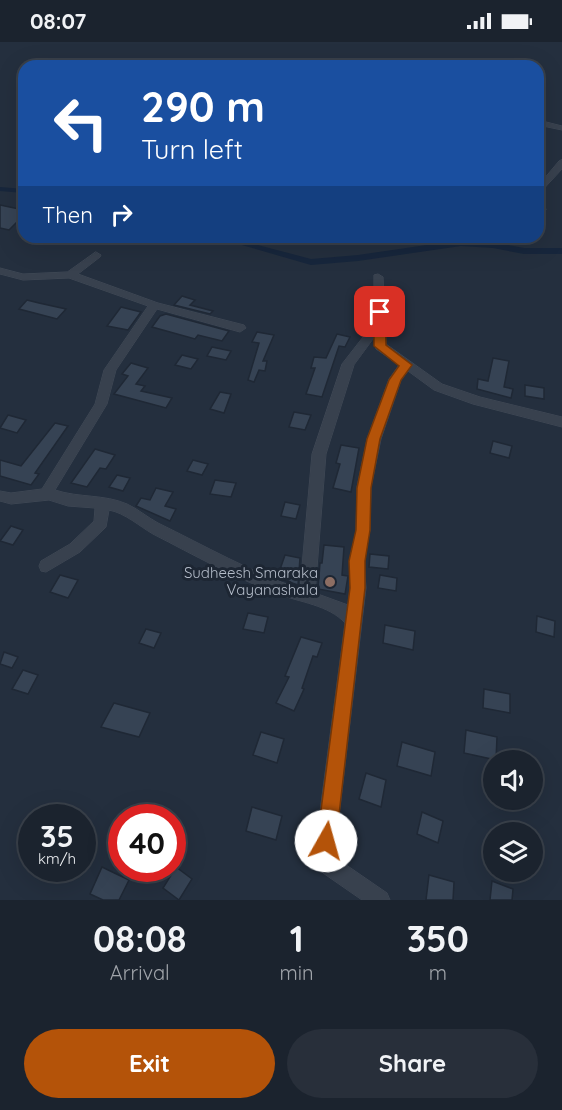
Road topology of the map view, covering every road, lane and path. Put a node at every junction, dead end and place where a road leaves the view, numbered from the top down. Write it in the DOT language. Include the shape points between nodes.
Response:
graph roads {
  1 [pos="544,124"];
  2 [pos="562,128"];
  3 [pos="561,168"];
  4 [pos="544,186"];
  5 [pos="96,255"];
  6 [pos="0,271"];
  7 [pos="70,275"];
  8 [pos="378,278"];
  9 [pos="154,305"];
  10 [pos="378,325"];
  11 [pos="240,328"];
  12 [pos="406,365"];
  13 [pos="562,422"];
  14 [pos="46,494"];
  15 [pos="0,496"];
  16 [pos="102,501"];
  17 [pos="46,566"];
  18 [pos="307,598"];
  19 [pos="353,621"];
  20 [pos="380,900"];
  1 -- 2 [label="street"];
  3 -- 4 [label="street"];
  5 -- 7 [label="street"];
  6 -- 7 [label="street" via="23,277"];
  7 -- 9 [label="street"];
  8 -- 10 [label="street"];
  9 -- 11 [label="street"];
  9 -- 14 [label="street" via="110,370 101,404"];
  10 -- 12 [label="street" via="380,346"];
  10 -- 18 [label="street" via="348,363 319,454"];
  12 -- 13 [label="street" via="438,387"];
  12 -- 19 [label="street" via="395,380 374,439 364,488"];
  14 -- 15 [label="street" via="8,499"];
  14 -- 16 [label="street"];
  16 -- 17 [label="street" via="101,523 75,548"];
  16 -- 18 [label="street" via="127,509 142,521 255,578"];
  18 -- 19 [label="street" via="345,610"];
  19 -- 20 [label="street" via="326,841 330,866"];
}
